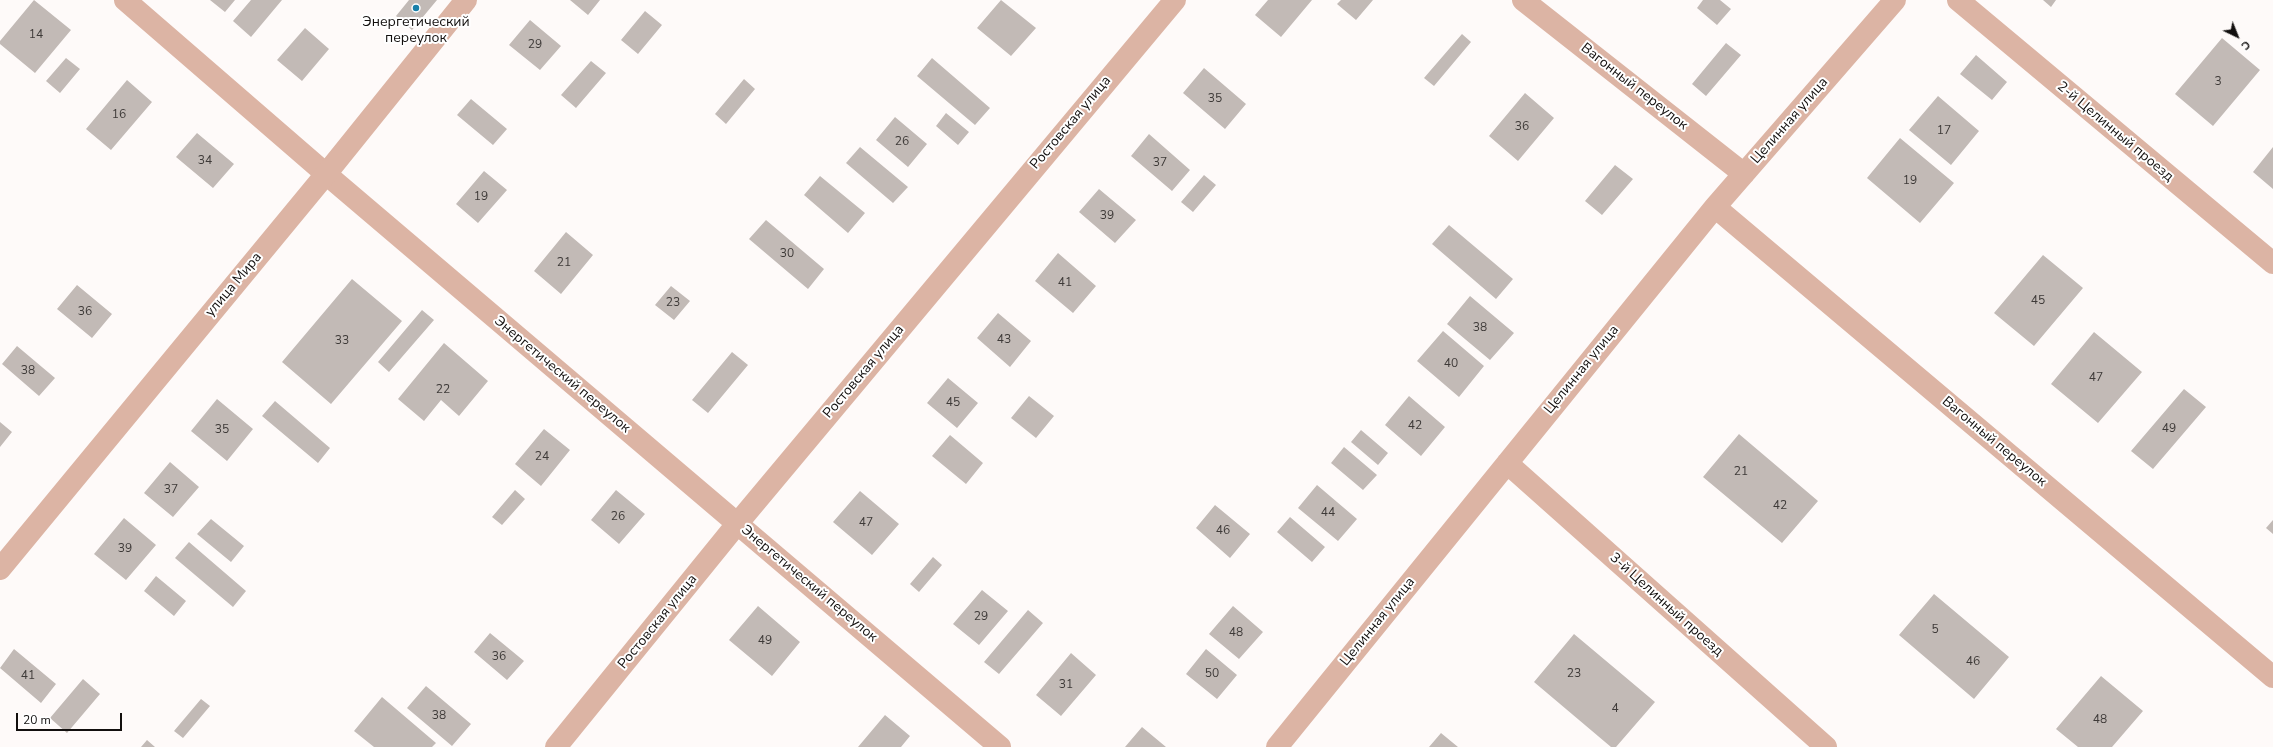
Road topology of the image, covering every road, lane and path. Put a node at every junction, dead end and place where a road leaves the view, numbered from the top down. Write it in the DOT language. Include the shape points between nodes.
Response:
graph roads {
  1 [pos="125,0"];
  2 [pos="466,0"];
  3 [pos="1174,0"];
  4 [pos="1523,0"];
  5 [pos="1895,0"];
  6 [pos="1958,0"];
  7 [pos="326,174"];
  8 [pos="1744,174"];
  9 [pos="1715,207"];
  10 [pos="2273,263"];
  11 [pos="1507,463"];
  12 [pos="737,524"];
  13 [pos="0,569"];
  14 [pos="2273,677"];
  15 [pos="556,747"];
  16 [pos="1000,747"];
  17 [pos="1277,747"];
  18 [pos="1826,747"];
  1 -- 7 [label="street, Энергетический переулок"];
  2 -- 7 [label="street, улица Мира"];
  3 -- 12 [label="street, Ростовская улица"];
  4 -- 8 [label="street, Вагонный переулок"];
  5 -- 8 [label="street, Целинная улица"];
  6 -- 10 [label="street, 2-й Целинный проезд"];
  7 -- 12 [label="street, Энергетический переулок"];
  7 -- 13 [label="street, улица Мира"];
  8 -- 9 [label="street, Целинная улица"];
  9 -- 11 [label="street, Целинная улица"];
  9 -- 14 [label="street, Вагонный переулок"];
  11 -- 17 [label="street, Целинная улица"];
  11 -- 18 [label="street, 3-й Целинный проезд"];
  12 -- 15 [label="street, Ростовская улица"];
  12 -- 16 [label="street, Энергетический переулок"];
}
